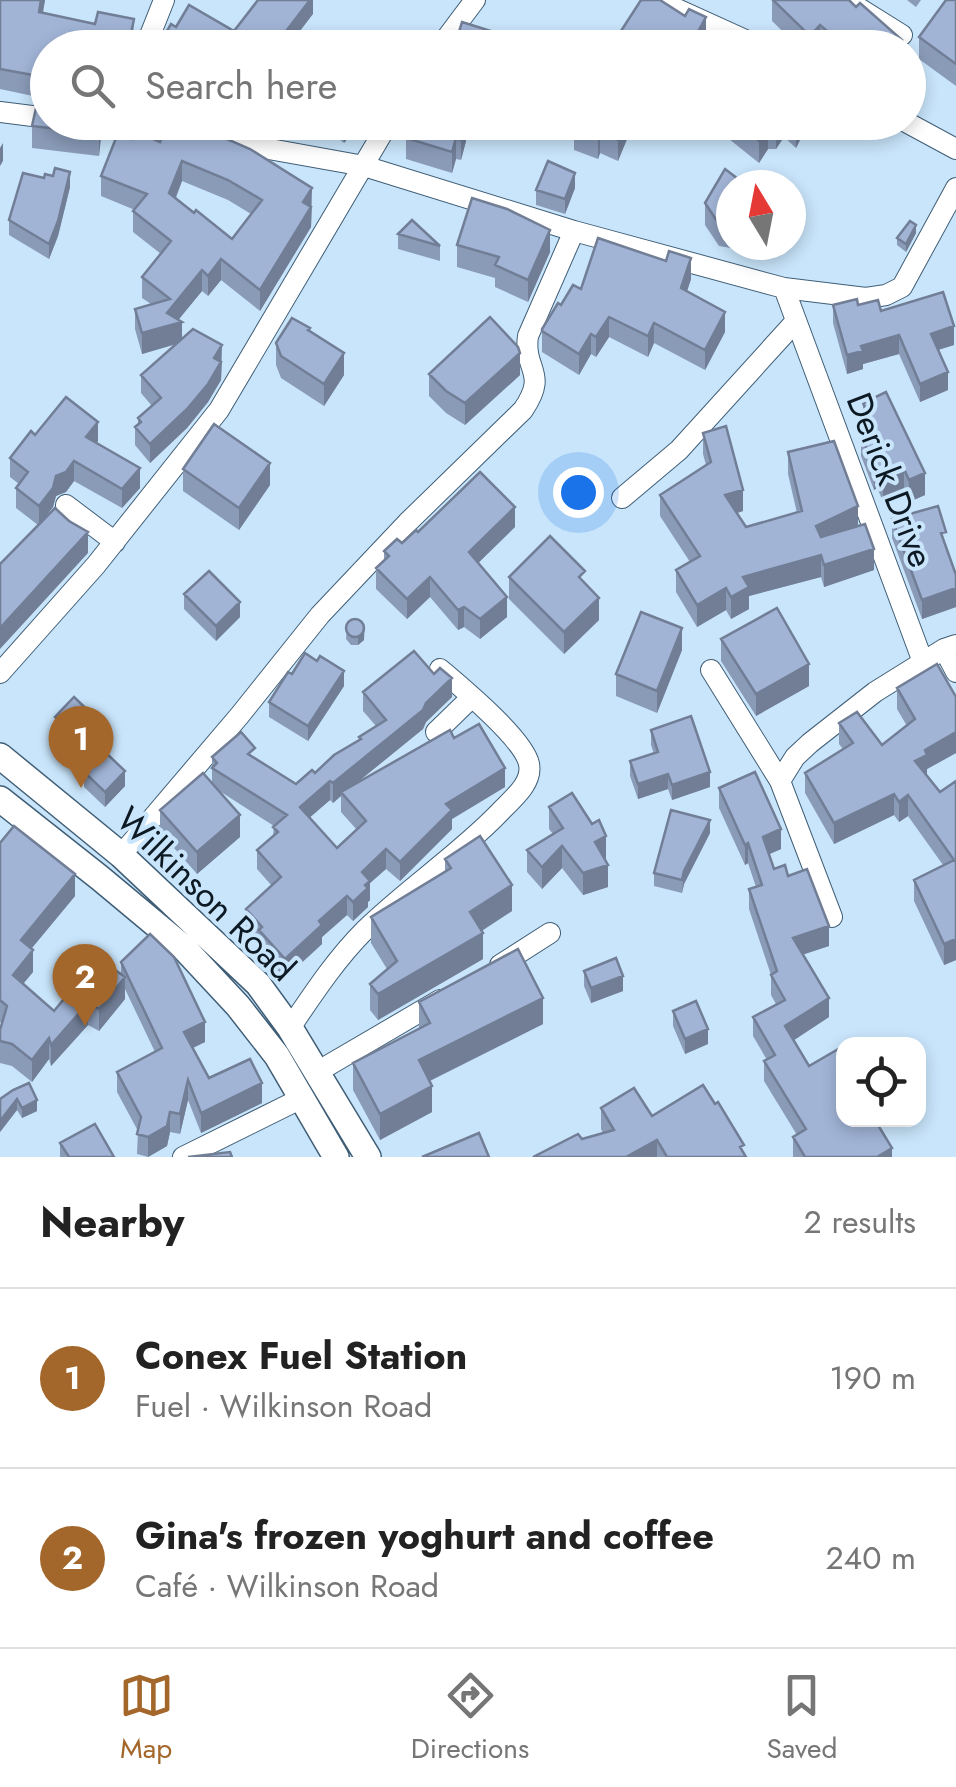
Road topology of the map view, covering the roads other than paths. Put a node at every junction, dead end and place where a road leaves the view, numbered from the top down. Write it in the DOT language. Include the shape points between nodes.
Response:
graph roads {
  1 [pos="164,0"];
  2 [pos="475,0"];
  3 [pos="658,0"];
  4 [pos="846,0"];
  5 [pos="153,30"];
  6 [pos="452,30"];
  7 [pos="724,30"];
  8 [pos="894,30"];
  9 [pos="0,112"];
  10 [pos="30,116"];
  11 [pos="926,133"];
  12 [pos="219,140"];
  13 [pos="379,140"];
  14 [pos="956,149"];
  15 [pos="364,166"];
  16 [pos="956,188"];
  17 [pos="574,231"];
  18 [pos="784,288"];
  19 [pos="796,322"];
  20 [pos="622,498"];
  21 [pos="66,505"];
  22 [pos="115,542"];
  23 [pos="950,647"];
  24 [pos="923,662"];
  25 [pos="440,669"];
  26 [pos="711,670"];
  27 [pos="956,672"];
  28 [pos="0,673"];
  29 [pos="472,697"];
  30 [pos="436,732"];
  31 [pos="0,756"];
  32 [pos="780,781"];
  33 [pos="48,796"];
  34 [pos="0,799"];
  35 [pos="27,822"];
  36 [pos="120,855"];
  37 [pos="832,917"];
  38 [pos="550,933"];
  39 [pos="486,973"];
  40 [pos="458,990"];
  41 [pos="290,1028"];
  42 [pos="316,1072"];
  43 [pos="302,1098"];
  44 [pos="184,1157"];
  45 [pos="336,1157"];
  46 [pos="368,1157"];
  1 -- 5 [label="street"];
  2 -- 6 [label="street"];
  3 -- 7 [label="street"];
  4 -- 8 [label="street"];
  9 -- 10 [label="street"];
  11 -- 14 [label="street"];
  12 -- 15 [label="street"];
  13 -- 15 [label="street"];
  15 -- 17 [label="street"];
  15 -- 22 [label="street" via="219,410"];
  16 -- 18 [label="street" via="902,288 866,298"];
  17 -- 18 [label="street"];
  17 -- 36 [label="street" via="528,336 536,382 523,410 320,615"];
  18 -- 19 [label="street, Derick Drive"];
  19 -- 20 [label="street" via="679,450"];
  19 -- 24 [label="street, Derick Drive"];
  21 -- 22 [label="street"];
  22 -- 28 [label="street"];
  23 -- 24 [label="street"];
  23 -- 27 [label="street"];
  24 -- 32 [label="street" via="810,744"];
  25 -- 29 [label="street"];
  26 -- 32 [label="street"];
  29 -- 30 [label="street"];
  29 -- 41 [label="street" via="525,754 528,779 488,824 363,932"];
  31 -- 33 [label="main road, Wilkinson Road"];
  32 -- 37 [label="street"];
  33 -- 35 [label="main road"];
  33 -- 36 [label="main road, Wilkinson Road"];
  34 -- 35 [label="main road, Wilkinson Road"];
  35 -- 43 [label="main road, Wilkinson Road" via="184,948 238,1006"];
  36 -- 41 [label="main road, Wilkinson Road" via="258,984"];
  38 -- 39 [label="street"];
  40 -- 42 [label="street"];
  41 -- 42 [label="main road, Wilkinson Road"];
  42 -- 46 [label="main road, Wilkinson Road"];
  43 -- 44 [label="street"];
  43 -- 45 [label="main road, Wilkinson Road"];
}
